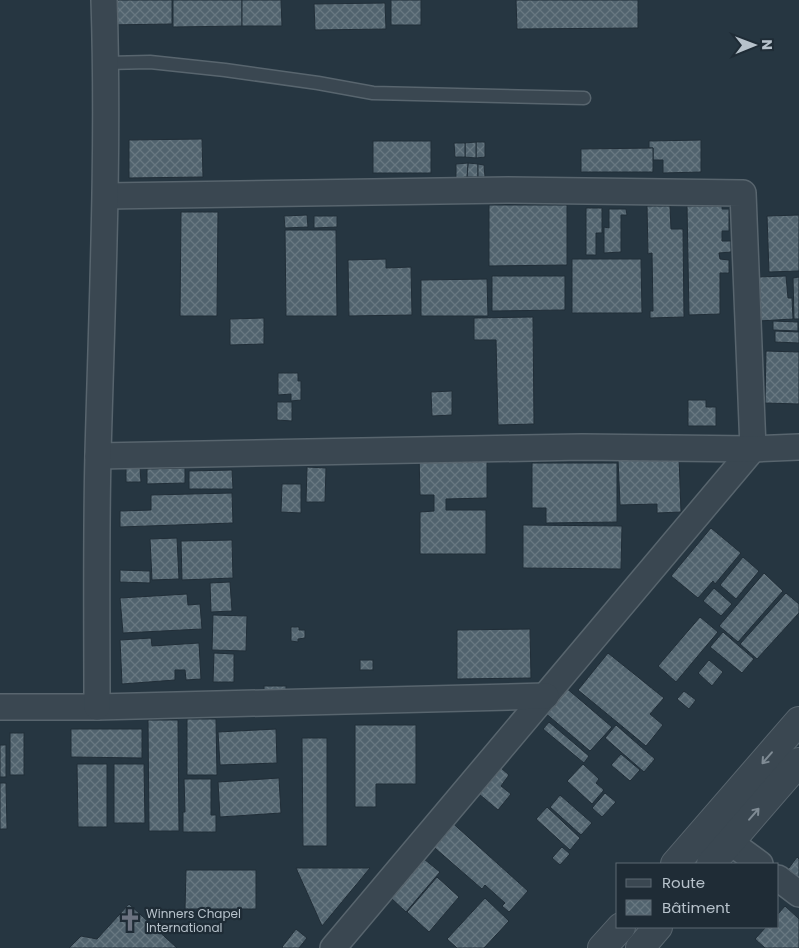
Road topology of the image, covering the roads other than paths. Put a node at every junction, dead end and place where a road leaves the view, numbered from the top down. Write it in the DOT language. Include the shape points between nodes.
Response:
graph roads {
  1 [pos="104,0"];
  2 [pos="106,63"];
  3 [pos="584,98"];
  4 [pos="106,196"];
  5 [pos="799,447"];
  6 [pos="753,449"];
  7 [pos="98,456"];
  8 [pos="546,696"];
  9 [pos="0,707"];
  10 [pos="97,707"];
  11 [pos="799,721"];
  12 [pos="799,762"];
  13 [pos="730,842"];
  14 [pos="676,863"];
  15 [pos="712,863"];
  16 [pos="759,863"];
  17 [pos="779,879"];
  18 [pos="799,894"];
  19 [pos="620,928"];
  20 [pos="657,928"];
  21 [pos="333,948"];
  22 [pos="602,948"];
  23 [pos="640,948"];
  1 -- 2 [label="street"];
  2 -- 3 [label="lane" via="150,62 225,70 373,92"];
  2 -- 4 [label="street"];
  4 -- 6 [label="street" via="498,190 743,193"];
  4 -- 7 [label="street"];
  5 -- 6 [label="street"];
  6 -- 7 [label="street" via="582,447"];
  6 -- 8 [label="street"];
  7 -- 10 [label="street"];
  8 -- 10 [label="street"];
  8 -- 21 [label="street"];
  9 -- 10 [label="street"];
  11 -- 14 [label="street, one-way"];
  13 -- 12 [label="street, one-way"];
  13 -- 15 [label="street"];
  13 -- 16 [label="street"];
  17 -- 18 [label="street"];
  19 -- 22 [label="street"];
  20 -- 23 [label="street"];
}
